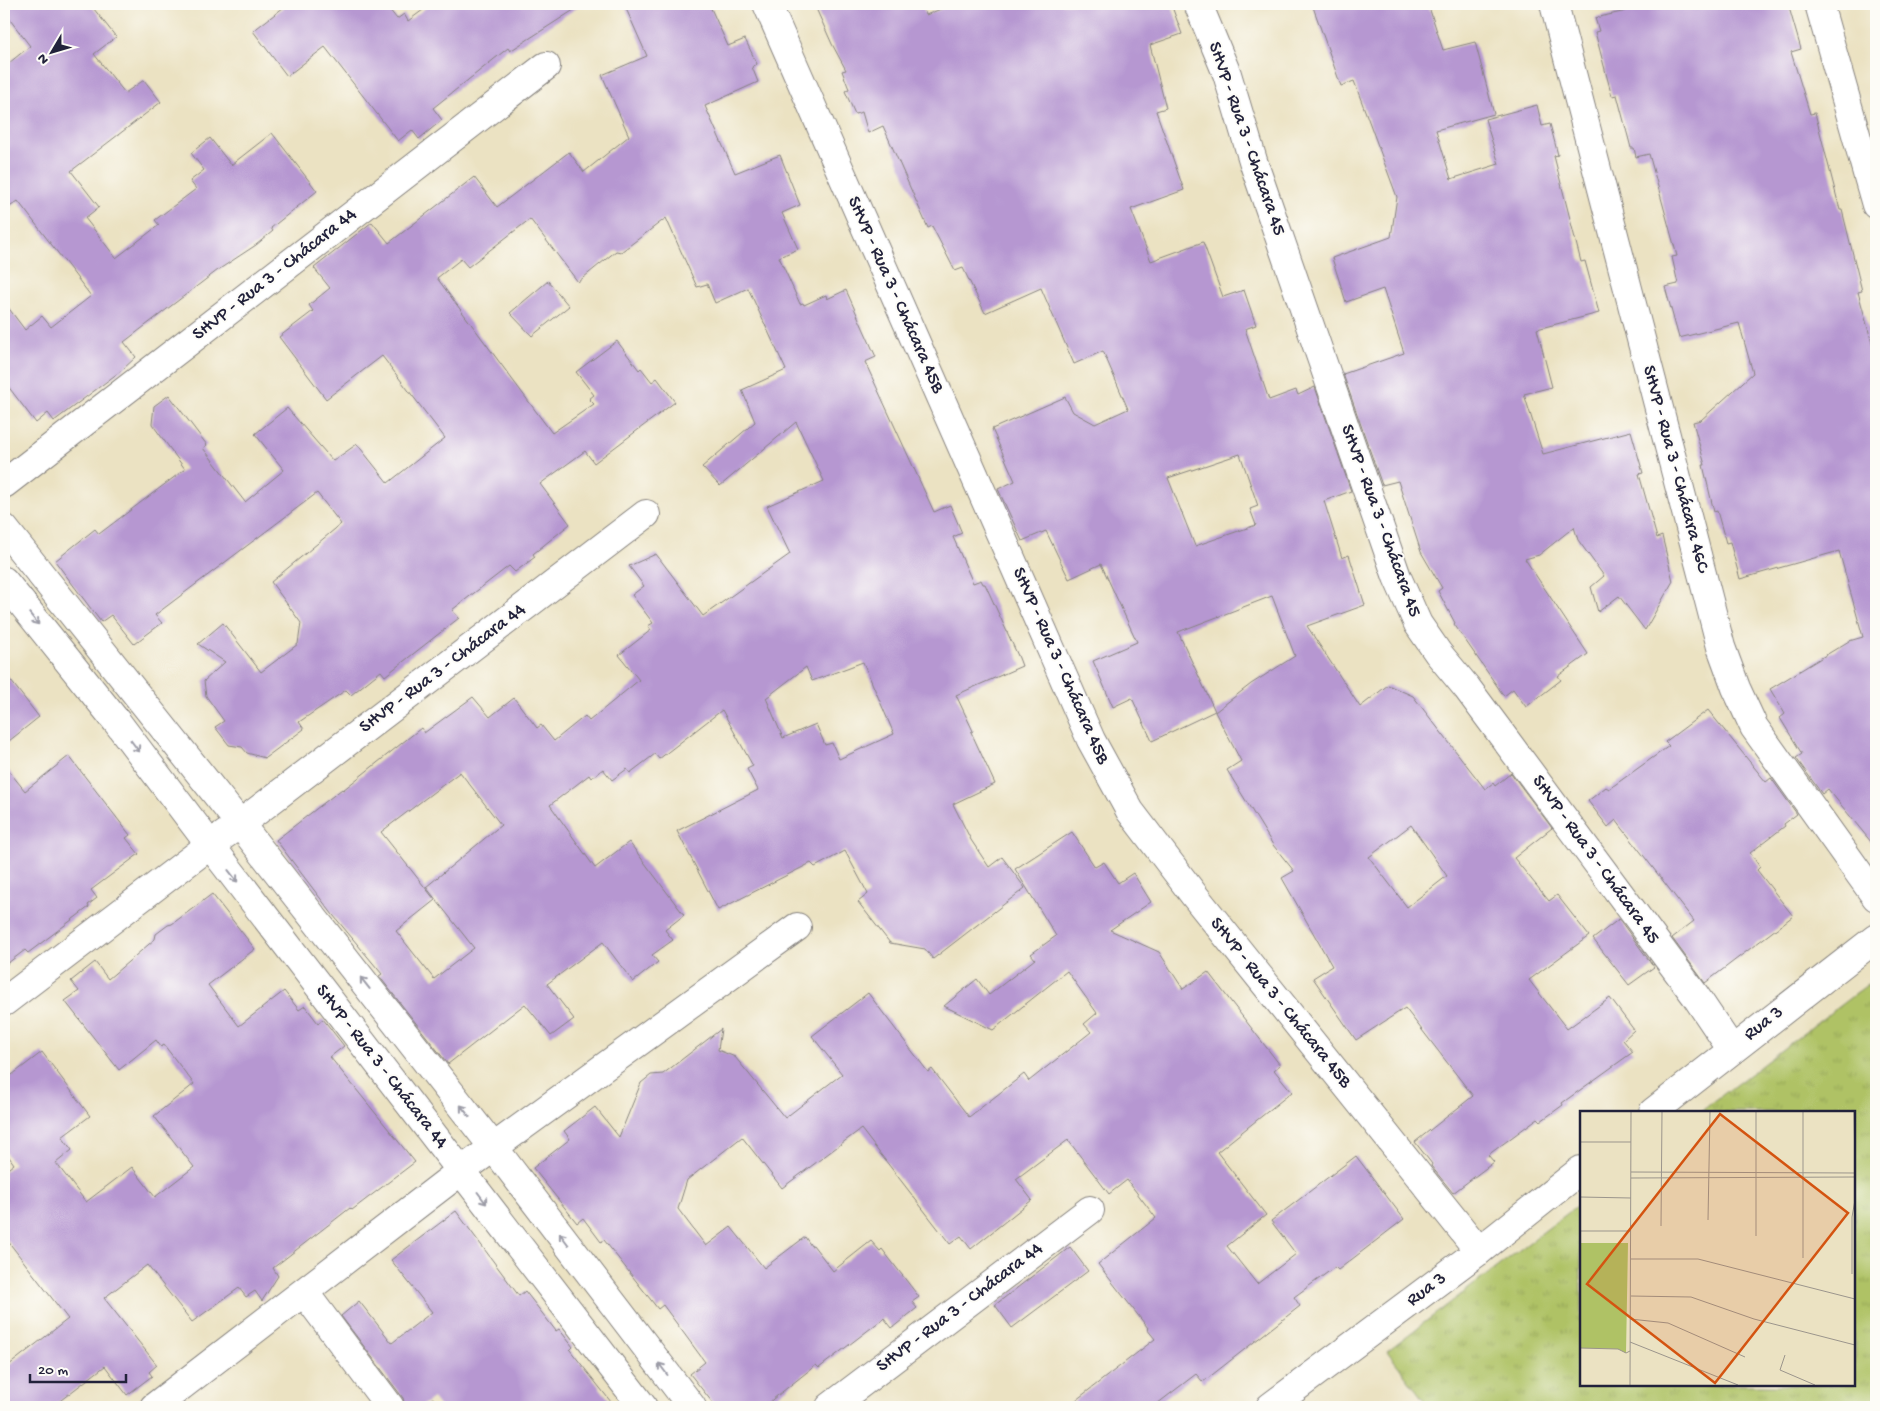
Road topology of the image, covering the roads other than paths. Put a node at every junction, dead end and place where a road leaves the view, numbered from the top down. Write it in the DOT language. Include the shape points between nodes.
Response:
graph roads {
  1 [pos="767,4"];
  2 [pos="1198,4"];
  3 [pos="1554,4"];
  4 [pos="1819,4"];
  5 [pos="546,66"];
  6 [pos="1876,205"];
  7 [pos="4,484"];
  8 [pos="646,514"];
  9 [pos="4,528"];
  10 [pos="4,581"];
  11 [pos="240,824"];
  12 [pos="210,845"];
  13 [pos="1876,897"];
  14 [pos="796,927"];
  15 [pos="1876,938"];
  16 [pos="4,1002"];
  17 [pos="1732,1050"];
  18 [pos="1654,1111"];
  19 [pos="494,1148"];
  20 [pos="461,1171"];
  21 [pos="1580,1171"];
  22 [pos="1090,1210"];
  23 [pos="1479,1251"];
  24 [pos="304,1292"];
  25 [pos="1285,1403"];
  26 [pos="154,1407"];
  27 [pos="390,1407"];
  28 [pos="642,1407"];
  29 [pos="692,1407"];
  30 [pos="830,1407"];
  1 -- 23 [label="street, SHVP - Rua 3 - Chácara 45B" via="1083,721 1115,786 1130,811 1194,895"];
  2 -- 17 [label="street, SHVP - Rua 3 - Chácara 45" via="1227,74 1254,164 1397,576 1418,624 1689,987"];
  3 -- 13 [label="street, SHVP - Rua 3 - Chácara 46C" via="1721,647 1754,727"];
  4 -- 6 [label="street"];
  5 -- 7 [label="street, SHVP - Rua 3 - Chácara 44"];
  8 -- 11 [label="street, SHVP - Rua 3 - Chácara 44"];
  9 -- 11 [label="street, SHVP - Rua 3 - Chácara 44"];
  10 -- 12 [label="street, SHVP - Rua 3 - Chácara 44, one-way"];
  11 -- 12 [label="street, SHVP - Rua 3 - Chácara 44"];
  19 -- 11 [label="street, SHVP - Rua 3 - Chácara 44, one-way"];
  12 -- 16 [label="street, SHVP - Rua 3 - Chácara 44"];
  12 -- 20 [label="street, SHVP - Rua 3 - Chácara 44, one-way"];
  14 -- 19 [label="street"];
  15 -- 17 [label="street, Rua 3"];
  17 -- 18 [label="street, Rua 3"];
  19 -- 20 [label="street"];
  29 -- 19 [label="street, SHVP - Rua 3 - Chácara 44, one-way"];
  20 -- 24 [label="street"];
  20 -- 28 [label="street, SHVP - Rua 3 - Chácara 44, one-way"];
  21 -- 23 [label="street, Rua 3"];
  22 -- 30 [label="street, SHVP - Rua 3 - Chácara 44"];
  23 -- 25 [label="street, Rua 3"];
  24 -- 26 [label="street"];
  24 -- 27 [label="street"];
}
